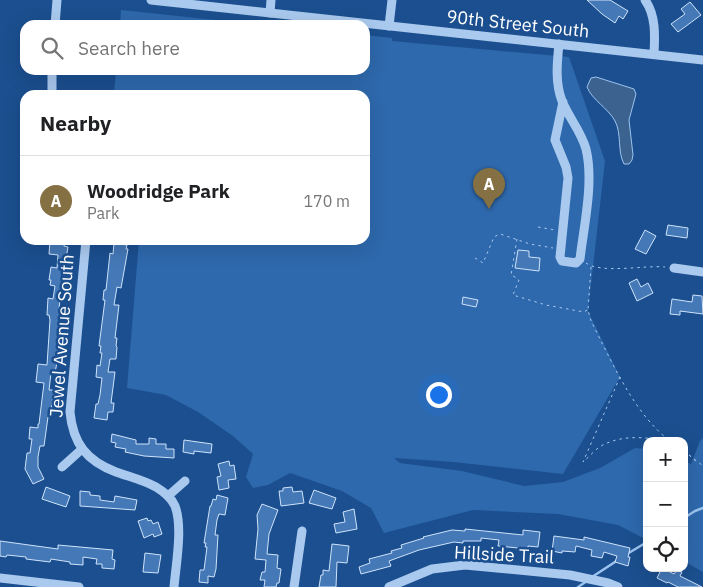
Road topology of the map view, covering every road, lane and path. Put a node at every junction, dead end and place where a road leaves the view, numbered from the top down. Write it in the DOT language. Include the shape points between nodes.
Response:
graph roads {
  1 [pos="57,0"];
  2 [pos="151,0"];
  3 [pos="271,0"];
  4 [pos="392,0"];
  5 [pos="650,2"];
  6 [pos="270,13"];
  7 [pos="55,20"];
  8 [pos="334,20"];
  9 [pos="370,24"];
  10 [pos="389,26"];
  11 [pos="559,44"];
  12 [pos="654,54"];
  13 [pos="703,60"];
  14 [pos="52,75"];
  15 [pos="52,90"];
  16 [pos="563,102"];
  17 [pos="538,227"];
  18 [pos="563,231"];
  19 [pos="517,240"];
  20 [pos="86,245"];
  21 [pos="561,248"];
  22 [pos="475,258"];
  23 [pos="580,259"];
  24 [pos="591,267"];
  25 [pos="674,268"];
  26 [pos="703,272"];
  27 [pos="588,310"];
  28 [pos="620,377"];
  29 [pos="665,437"];
  30 [pos="643,438"];
  31 [pos="82,449"];
  32 [pos="688,454"];
  33 [pos="703,466"];
  34 [pos="62,467"];
  35 [pos="185,481"];
  36 [pos="168,496"];
  37 [pos="302,531"];
  38 [pos="0,578"];
  39 [pos="42,585"];
  40 [pos="79,587"];
  41 [pos="174,587"];
  42 [pos="294,587"];
  43 [pos="389,587"];
  44 [pos="618,587"];
  1 -- 7 [label="street"];
  2 -- 6 [label="street, 90th Street South"];
  3 -- 6 [label="street"];
  4 -- 10 [label="street"];
  5 -- 12 [label="street" via="656,35"];
  6 -- 8 [label="street, 90th Street South"];
  9 -- 10 [label="street, 90th Street South"];
  10 -- 11 [label="street, 90th Street South"];
  11 -- 12 [label="street, 90th Street South"];
  11 -- 16 [label="street" via="557,75"];
  12 -- 13 [label="street, 90th Street South"];
  14 -- 15 [label="street"];
  16 -- 18 [label="street" via="555,140 568,178"];
  16 -- 23 [label="street" via="579,130 588,167"];
  17 -- 18 [label="path"];
  18 -- 21 [label="street"];
  19 -- 21 [label="path"];
  19 -- 22 [label="path" via="497,234 482,263"];
  19 -- 27 [label="path" via="511,275 519,280 513,295 565,309"];
  20 -- 31 [label="street, Jewel Avenue South" via="70,412 75,438"];
  21 -- 23 [label="street" via="562,261 576,263"];
  23 -- 24 [label="path"];
  24 -- 25 [label="path"];
  24 -- 27 [label="path"];
  25 -- 26 [label="street"];
  27 -- 28 [label="path"];
  28 -- 29 [label="path" via="648,420"];
  28 -- 30 [label="path" via="583,462 604,444 624,438"];
  31 -- 34 [label="street"];
  31 -- 36 [label="street, Jewel Avenue South" via="101,466 136,477"];
  32 -- 33 [label="path"];
  35 -- 36 [label="street"];
  36 -- 41 [label="street" via="175,508 178,528"];
  37 -- 42 [label="street"];
  38 -- 39 [label="street"];
  39 -- 40 [label="street"];
  43 -- 44 [label="street, Hillside Trail" via="432,569 465,565 570,575"];
}
